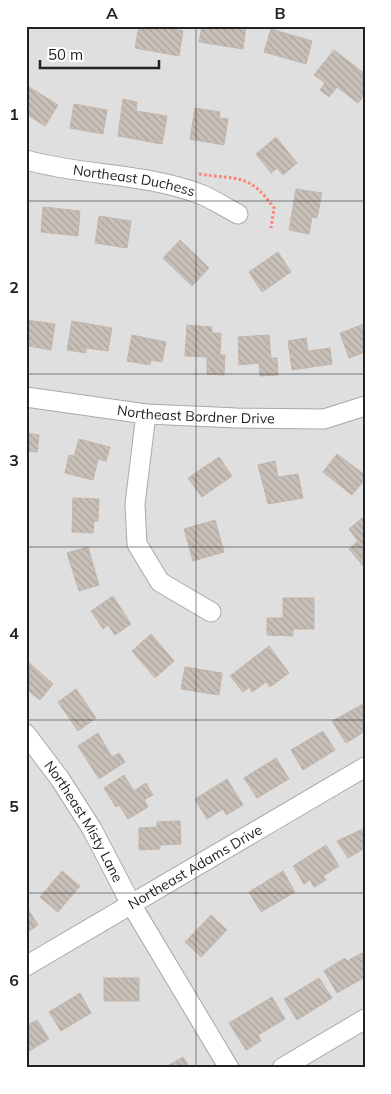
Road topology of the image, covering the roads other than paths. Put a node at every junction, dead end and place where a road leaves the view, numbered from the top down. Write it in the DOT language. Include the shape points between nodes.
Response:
graph roads {
  1 [pos="26,160"];
  2 [pos="238,214"];
  3 [pos="26,397"];
  4 [pos="365,406"];
  5 [pos="146,414"];
  6 [pos="211,612"];
  7 [pos="26,734"];
  8 [pos="365,767"];
  9 [pos="131,904"];
  10 [pos="26,966"];
  11 [pos="365,1019"];
  12 [pos="229,1068"];
  13 [pos="282,1068"];
  1 -- 2 [label="street, Northeast Duchess" via="52,167 163,183 202,194"];
  3 -- 5 [label="street, Northeast Bordner Drive"];
  4 -- 5 [label="street, Northeast Bordner Drive" via="324,419"];
  5 -- 6 [label="street" via="135,504 137,544 160,582"];
  7 -- 9 [label="street, Northeast Misty Lane" via="92,829"];
  8 -- 9 [label="street, Northeast Adams Drive"];
  9 -- 10 [label="street, Northeast Adams Drive"];
  9 -- 12 [label="street, Northeast Misty Lane"];
  11 -- 13 [label="street"];
}
